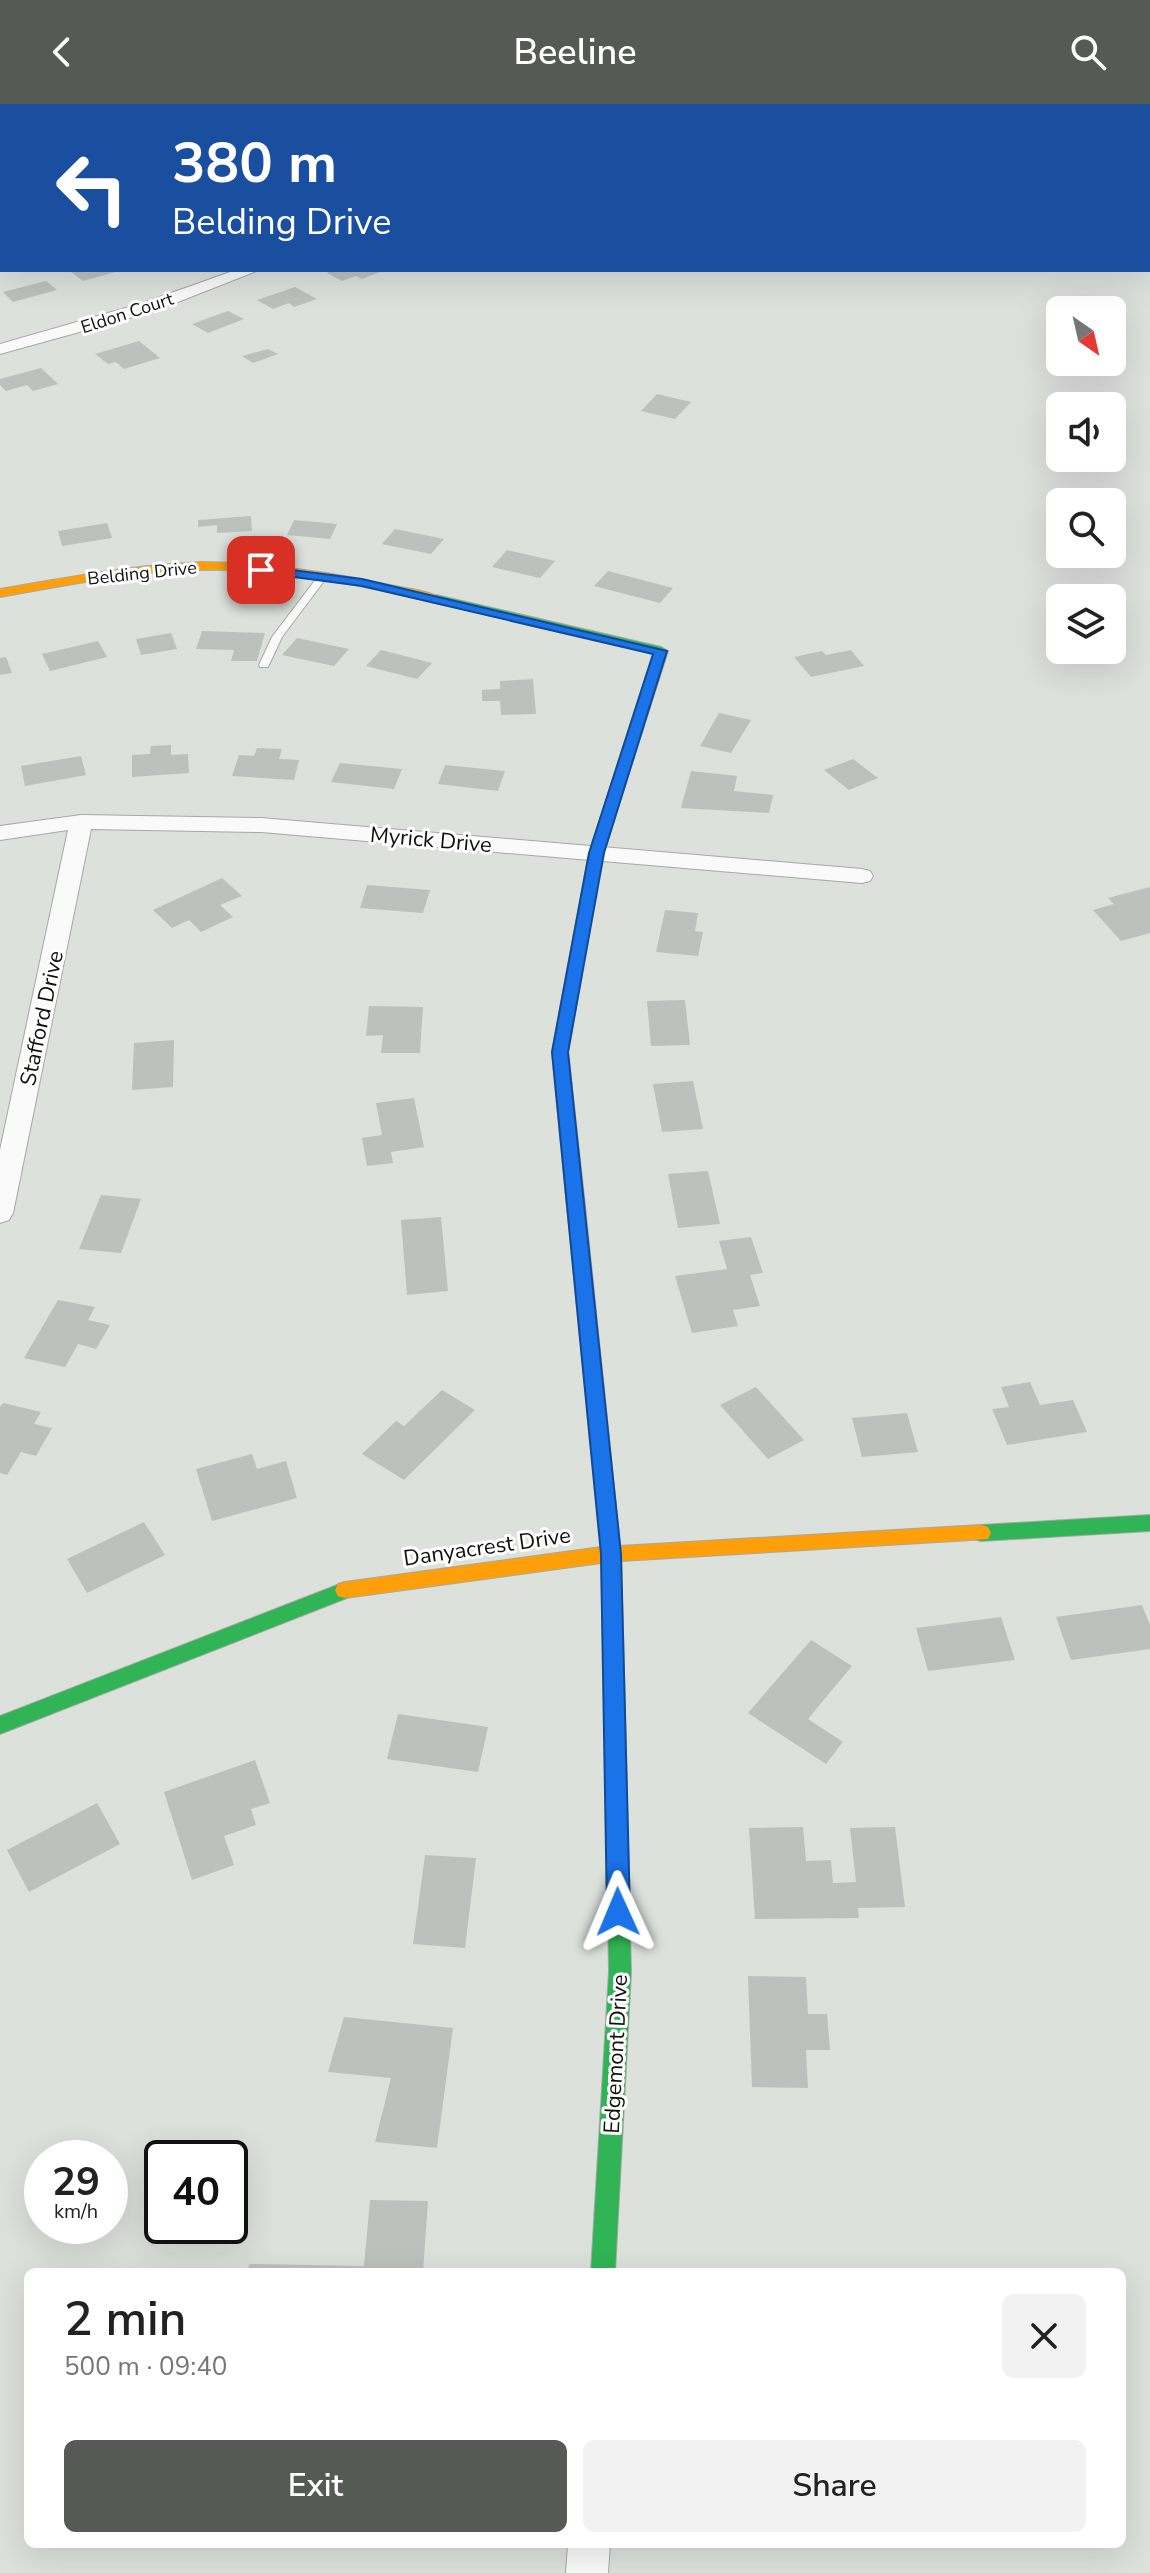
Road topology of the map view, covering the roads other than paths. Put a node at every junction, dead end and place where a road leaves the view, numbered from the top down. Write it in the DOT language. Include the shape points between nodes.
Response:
graph roads {
  1 [pos="245,272"];
  2 [pos="0,349"];
  3 [pos="322,577"];
  4 [pos="0,593"];
  5 [pos="661,651"];
  6 [pos="264,665"];
  7 [pos="81,822"];
  8 [pos="0,833"];
  9 [pos="596,853"];
  10 [pos="862,876"];
  11 [pos="0,1213"];
  12 [pos="1150,1523"];
  13 [pos="611,1554"];
  14 [pos="0,1725"];
  15 [pos="603,2268"];
  16 [pos="589,2548"];
  17 [pos="587,2573"];
  1 -- 2 [label="street, Eldon Court" via="149,307"];
  3 -- 4 [label="street, Belding Drive" via="231,566 123,572"];
  3 -- 5 [label="street, Belding Drive"];
  3 -- 6 [label="lane" via="277,637"];
  5 -- 9 [label="street, Edgemont Drive"];
  7 -- 8 [label="street, Myrick Drive"];
  7 -- 9 [label="street, Myrick Drive" via="261,825"];
  7 -- 11 [label="street, Stafford Drive"];
  9 -- 10 [label="street, Myrick Drive"];
  9 -- 13 [label="street, Edgemont Drive" via="560,1052"];
  12 -- 13 [label="street, Danyacrest Drive"];
  13 -- 14 [label="street, Danyacrest Drive" via="343,1590"];
  13 -- 15 [label="street, Edgemont Drive" via="620,1972"];
  16 -- 17 [label="street"];
}
